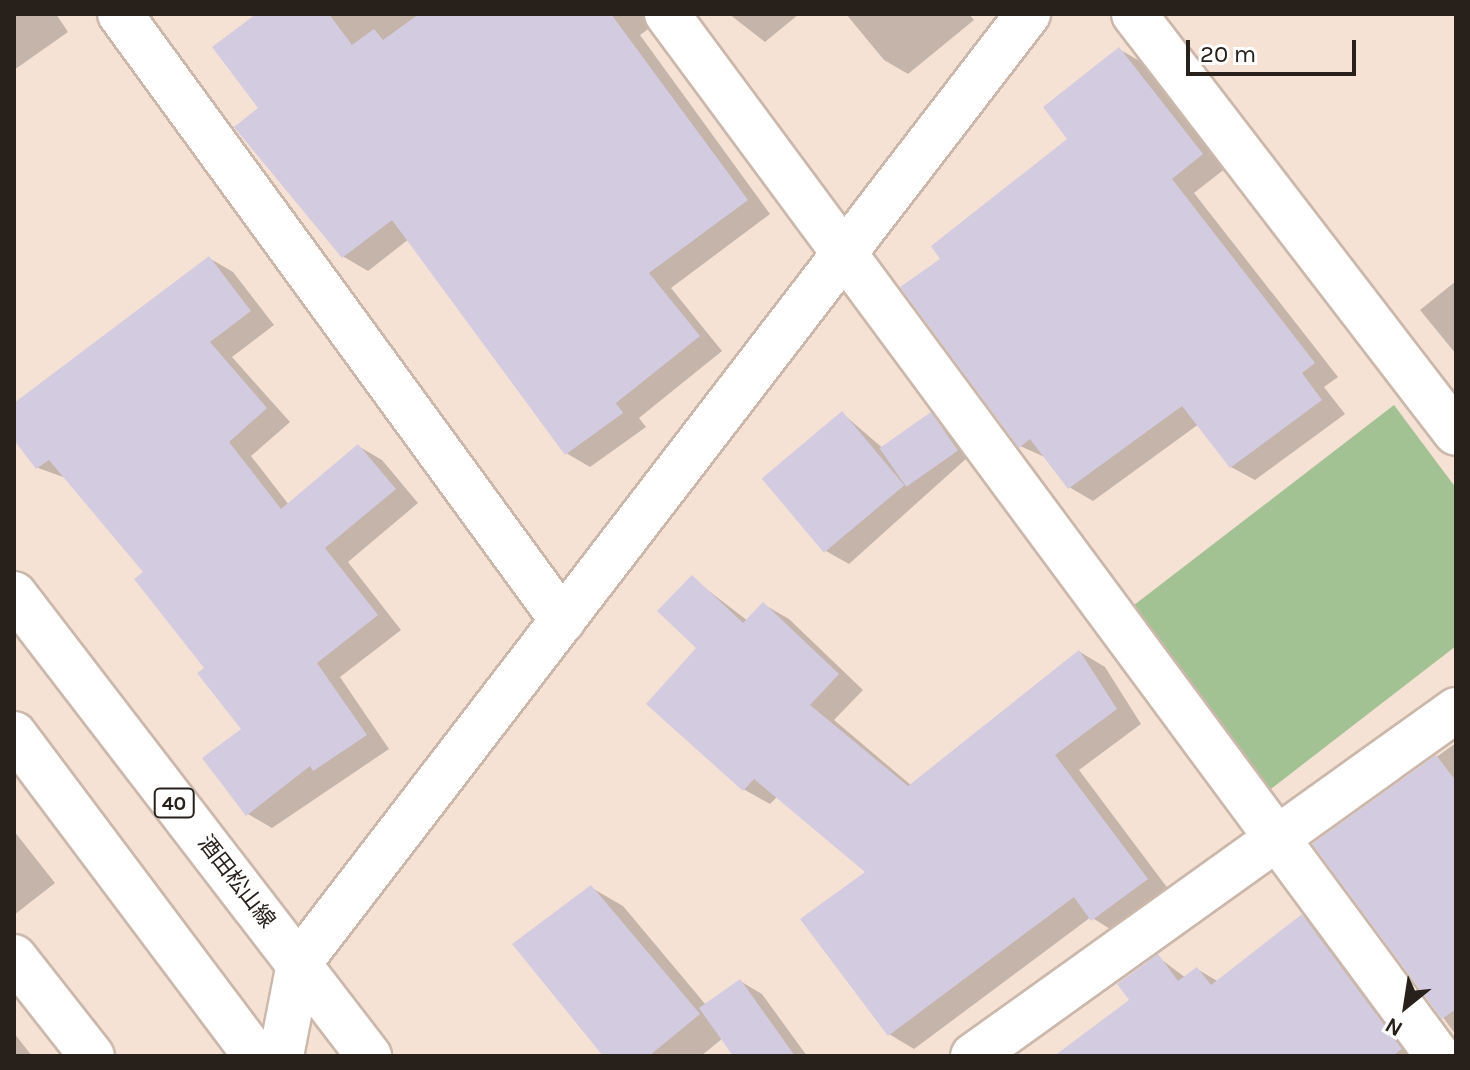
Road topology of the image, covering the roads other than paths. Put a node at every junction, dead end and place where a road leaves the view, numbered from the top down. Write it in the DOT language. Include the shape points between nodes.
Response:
graph roads {
  1 [pos="120,14"];
  2 [pos="667,14"];
  3 [pos="1028,14"];
  4 [pos="1134,14"];
  5 [pos="846,256"];
  6 [pos="1456,433"];
  7 [pos="14,594"];
  8 [pos="563,621"];
  9 [pos="1456,710"];
  10 [pos="14,734"];
  11 [pos="1274,840"];
  12 [pos="14,957"];
  13 [pos="299,963"];
  14 [pos="92,1056"];
  15 [pos="256,1056"];
  16 [pos="281,1056"];
  17 [pos="369,1056"];
  18 [pos="973,1056"];
  19 [pos="1438,1056"];
  1 -- 8 [label="street"];
  2 -- 5 [label="street"];
  3 -- 5 [label="street"];
  4 -- 6 [label="street"];
  5 -- 8 [label="street"];
  5 -- 11 [label="street"];
  7 -- 13 [label="street, 酒田松山線 / 40"];
  8 -- 13 [label="street"];
  9 -- 11 [label="street"];
  10 -- 15 [label="street"];
  11 -- 18 [label="street"];
  11 -- 19 [label="street"];
  12 -- 14 [label="street"];
  13 -- 16 [label="street"];
  13 -- 17 [label="street, 酒田松山線 / 40"];
}
